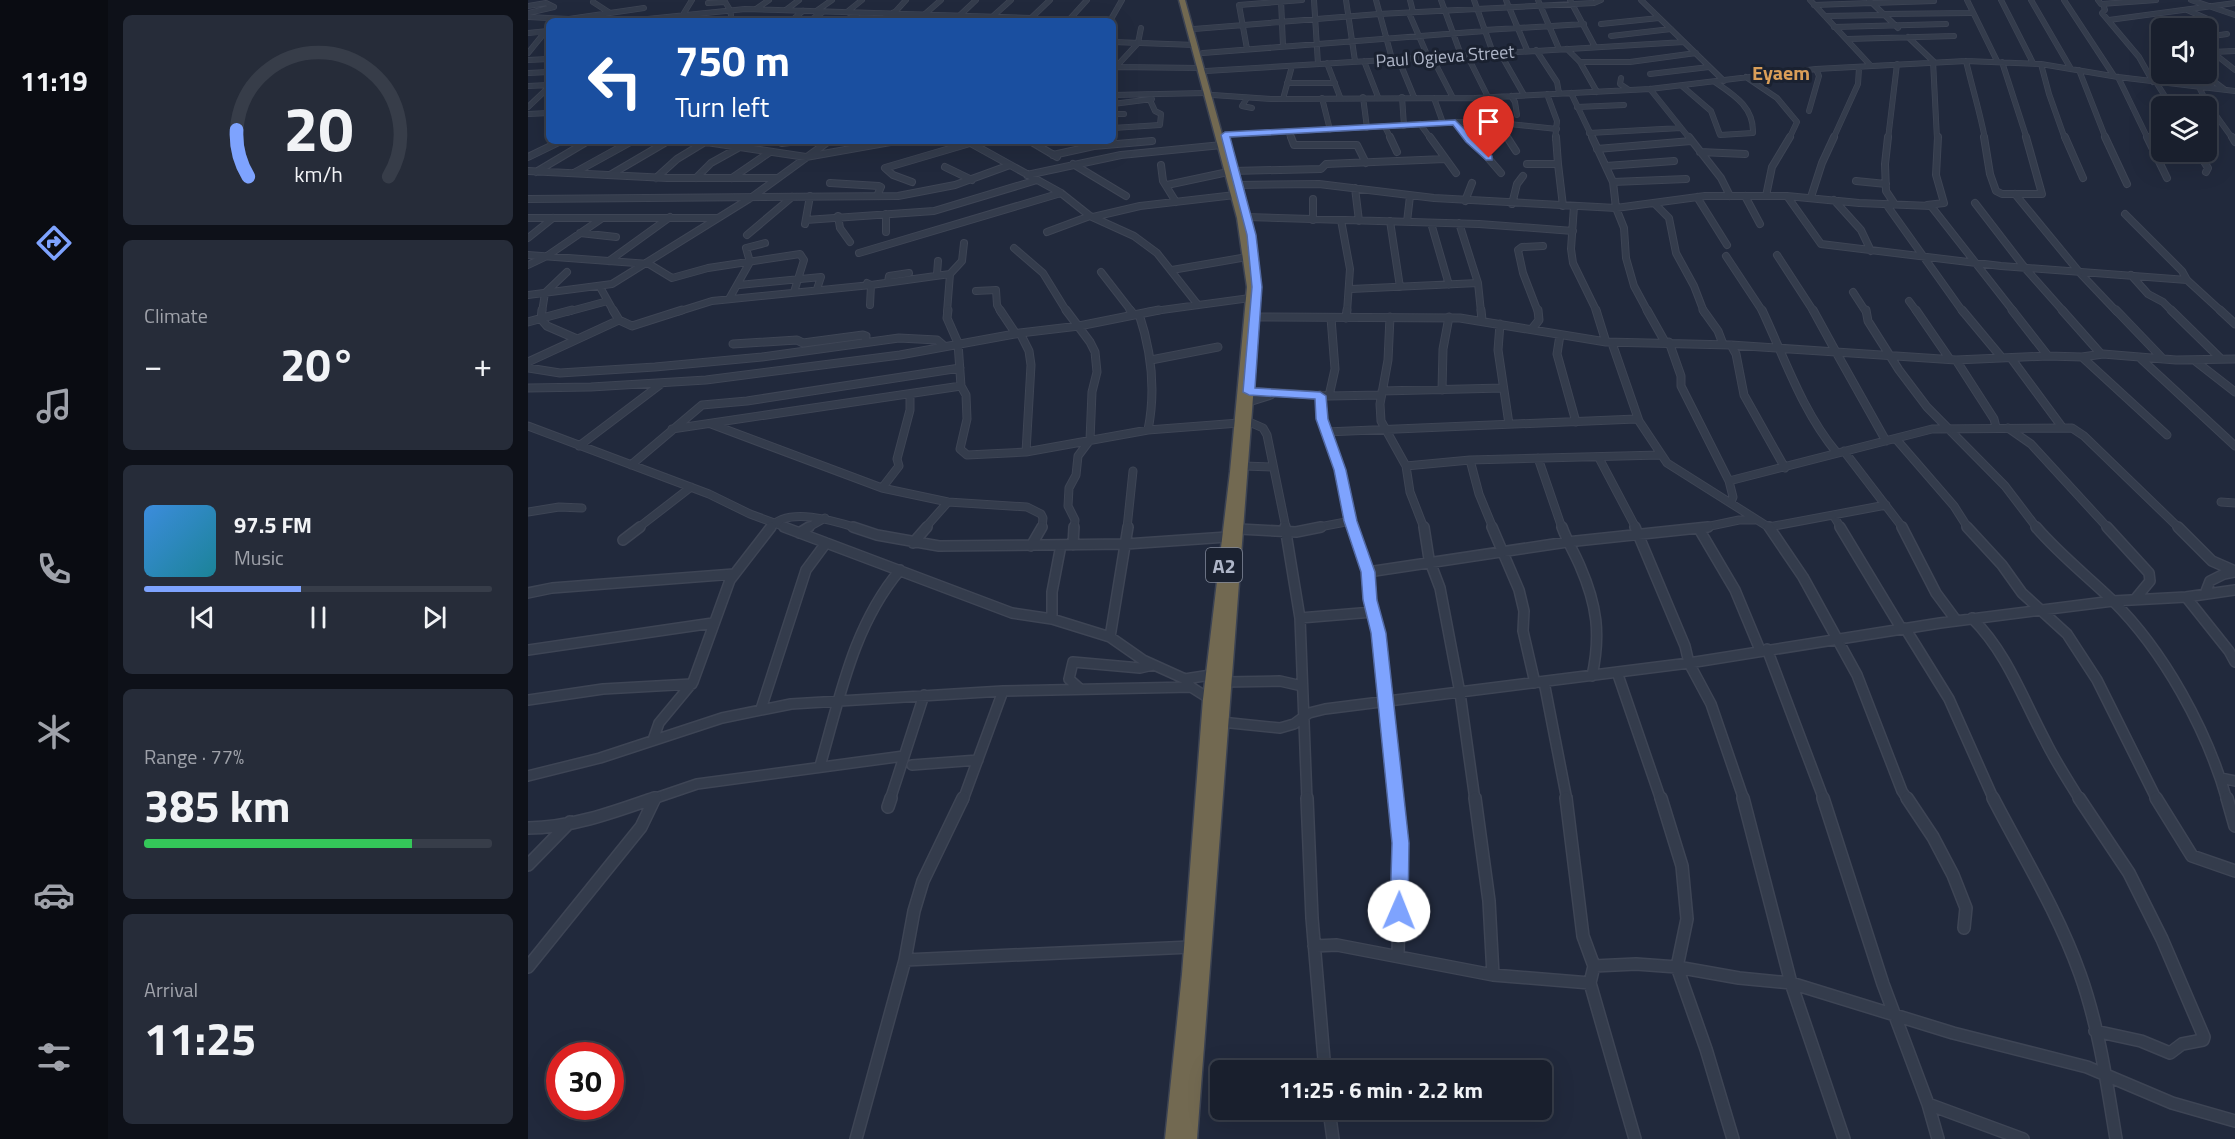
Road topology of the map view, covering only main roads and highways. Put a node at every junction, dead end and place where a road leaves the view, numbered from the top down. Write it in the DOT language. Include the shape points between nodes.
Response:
graph roads {
  1 [pos="1184,0"];
  2 [pos="1199,49"];
  3 [pos="1236,190"];
  4 [pos="1243,422"];
  5 [pos="1221,676"];
  6 [pos="1174,1139"];
  7 [pos="1188,1139"];
  1 -- 2 [label="highway, A2"];
  1 -- 2 [label="highway, A2"];
  2 -- 3 [label="highway, A2"];
  3 -- 4 [label="highway, A2" via="1245,236 1250,298"];
  3 -- 4 [label="highway, A2" via="1247,217 1257,287 1249,397"];
  4 -- 5 [label="highway, A2" via="1227,537"];
  4 -- 5 [label="highway, A2" via="1239,530"];
  5 -- 6 [label="highway, A2" via="1210,699"];
  5 -- 7 [label="highway, A2" via="1216,809"];
}
